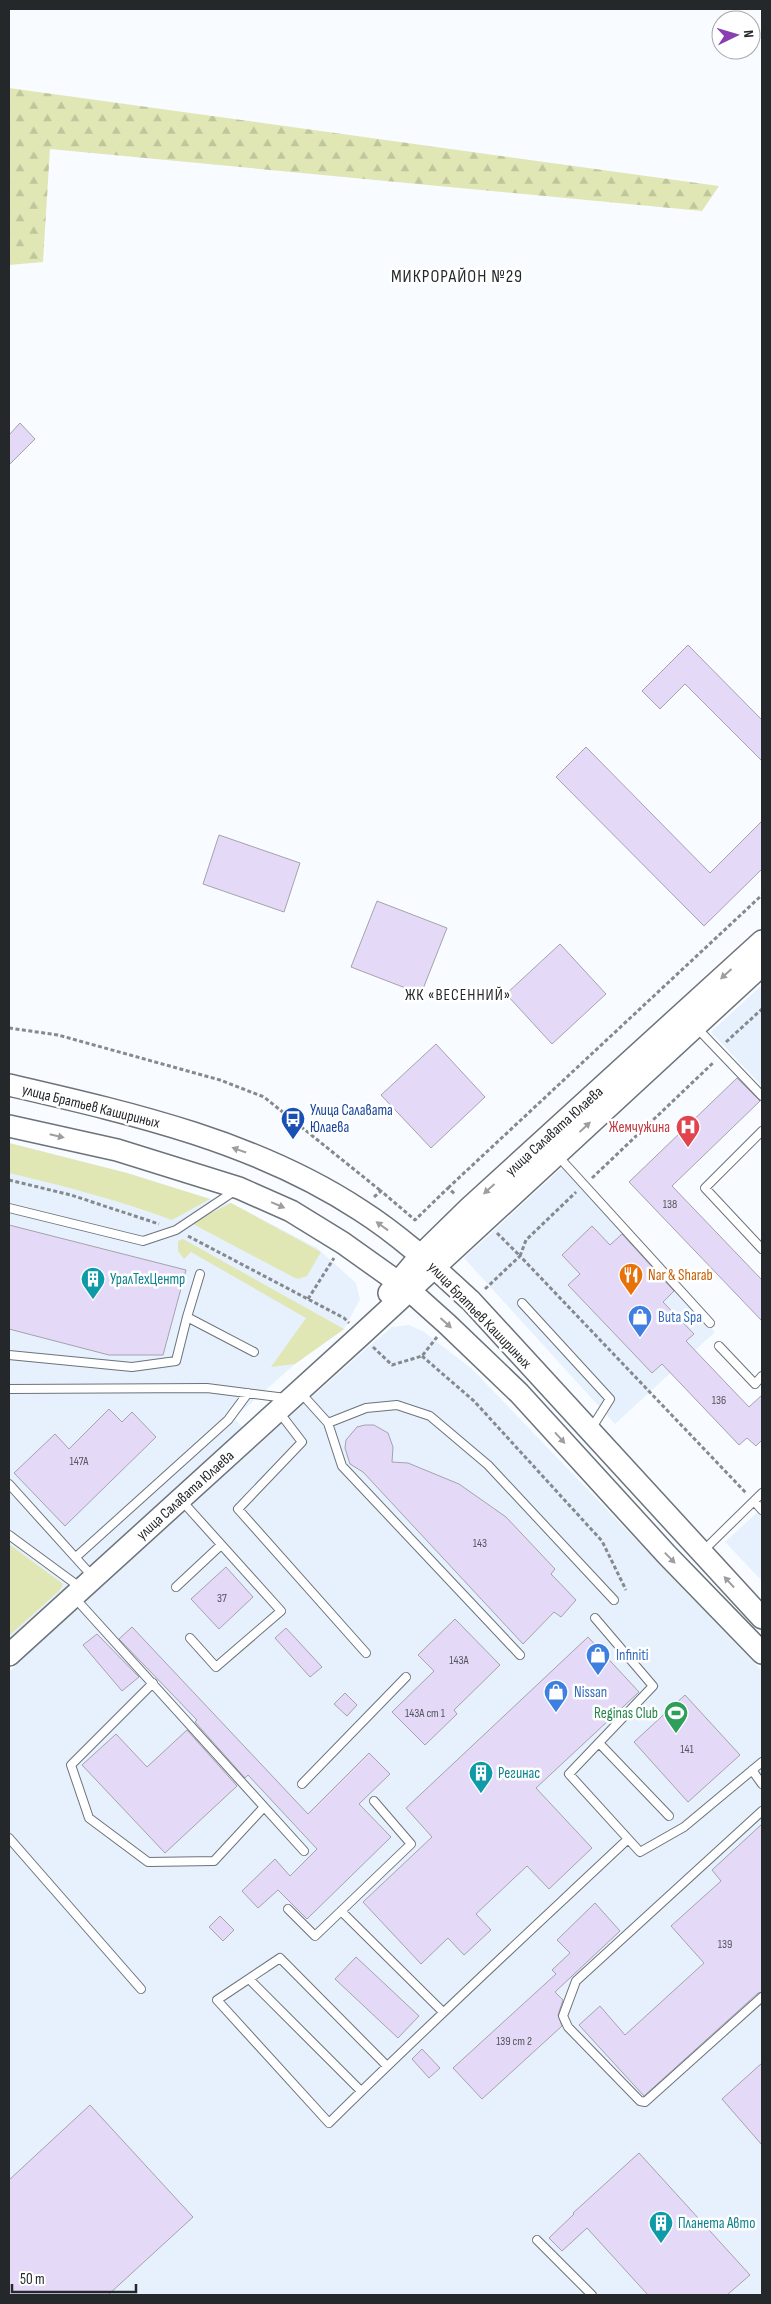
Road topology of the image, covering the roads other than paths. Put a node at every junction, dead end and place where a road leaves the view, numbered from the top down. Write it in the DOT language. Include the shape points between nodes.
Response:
graph roads {
  1 [pos="762,942"];
  2 [pos="762,964"];
  3 [pos="694,1026"];
  4 [pos="9,1086"];
  5 [pos="762,1096"];
  6 [pos="9,1126"];
  7 [pos="762,1130"];
  8 [pos="556,1154"];
  9 [pos="239,1188"];
  10 [pos="9,1208"];
  11 [pos="762,1248"];
  12 [pos="428,1261"];
  13 [pos="200,1274"];
  14 [pos="403,1286"];
  15 [pos="522,1303"];
  16 [pos="187,1317"];
  17 [pos="710,1324"];
  18 [pos="719,1346"];
  19 [pos="254,1352"];
  20 [pos="9,1354"];
  21 [pos="762,1376"];
  22 [pos="9,1390"];
  23 [pos="248,1393"];
  24 [pos="289,1400"];
  25 [pos="328,1423"];
  26 [pos="590,1430"];
  27 [pos="612,1455"];
  28 [pos="593,1474"];
  29 [pos="9,1484"];
  30 [pos="762,1494"];
  31 [pos="180,1500"];
  32 [pos="754,1501"];
  33 [pos="762,1510"];
  34 [pos="9,1534"];
  35 [pos="221,1545"];
  36 [pos="702,1552"];
  37 [pos="76,1557"];
  38 [pos="82,1587"];
  39 [pos="176,1588"];
  40 [pos="614,1600"];
  41 [pos="595,1618"];
  42 [pos="762,1618"];
  43 [pos="190,1638"];
  44 [pos="366,1653"];
  45 [pos="762,1654"];
  46 [pos="9,1655"];
  47 [pos="520,1655"];
  48 [pos="406,1677"];
  49 [pos="152,1683"];
  50 [pos="598,1743"];
  51 [pos="762,1762"];
  52 [pos="752,1770"];
  53 [pos="302,1784"];
  54 [pos="762,1784"];
  55 [pos="374,1801"];
  56 [pos="264,1807"];
  57 [pos="762,1811"];
  58 [pos="669,1816"];
  59 [pos="9,1838"];
  60 [pos="628,1839"];
  61 [pos="304,1851"];
  62 [pos="288,1909"];
  63 [pos="341,1910"];
  64 [pos="249,1979"];
  65 [pos="141,1989"];
  66 [pos="762,1997"];
  67 [pos="442,2012"];
  68 [pos="387,2066"];
  69 [pos="361,2092"];
  70 [pos="537,2240"];
  71 [pos="592,2295"];
  1 -- 12 [label="main road, улица Салавата Юлаева, one-way" via="469,1208"];
  2 -- 3 [label="main road, улица Салавата Юлаева"];
  3 -- 5 [label="lane"];
  8 -- 3 [label="main road, улица Салавата Юлаева, one-way"];
  12 -- 4 [label="main road, улица Братьев Кашириных, one-way" via="360,1210 265,1159 136,1115"];
  6 -- 9 [label="main road, улица Братьев Кашириных, one-way" via="117,1150"];
  7 -- 11 [label="lane" via="705,1188"];
  8 -- 12 [label="main road, улица Салавата Юлаева"];
  8 -- 17 [label="lane"];
  9 -- 10 [label="lane" via="176,1230 143,1241"];
  9 -- 14 [label="main road, улица Братьев Кашириных, one-way" via="291,1211"];
  12 -- 14 [label="main road, улица Салавата Юлаева"];
  12 -- 26 [label="main road, улица Братьев Кашириных" via="471,1301"];
  13 -- 16 [label="lane"];
  14 -- 24 [label="main road, улица Салавата Юлаева" via="361,1335"];
  14 -- 28 [label="main road, улица Братьев Кашириных, one-way" via="519,1393"];
  15 -- 26 [label="lane" via="610,1400"];
  16 -- 19 [label="lane"];
  16 -- 20 [label="lane" via="176,1361 132,1367"];
  18 -- 21 [label="lane" via="755,1384"];
  22 -- 23 [label="lane" via="207,1388"];
  23 -- 24 [label="lane"];
  23 -- 37 [label="lane" via="228,1420"];
  24 -- 25 [label="lane"];
  24 -- 31 [label="main road, улица Салавата Юлаева"];
  24 -- 44 [label="lane" via="302,1442 238,1509"];
  25 -- 40 [label="lane" via="366,1408 397,1405 430,1416 488,1465"];
  25 -- 47 [label="lane" via="342,1466"];
  26 -- 27 [label="main road, улица Братьев Кашириных"];
  27 -- 28 [label="main road"];
  27 -- 36 [label="main road, улица Братьев Кашириных"];
  28 -- 45 [label="main road, улица Братьев Кашириных, one-way"];
  29 -- 37 [label="lane"];
  30 -- 32 [label="lane"];
  31 -- 35 [label="lane"];
  31 -- 38 [label="main road, улица Салавата Юлаева"];
  32 -- 33 [label="lane"];
  32 -- 36 [label="lane"];
  34 -- 38 [label="lane"];
  35 -- 39 [label="lane"];
  35 -- 43 [label="lane" via="280,1611 216,1667"];
  42 -- 36 [label="main road, улица Братьев Кашириных, one-way"];
  37 -- 38 [label="lane"];
  38 -- 46 [label="main road, улица Салавата Юлаева"];
  38 -- 49 [label="lane"];
  41 -- 50 [label="lane" via="652,1686"];
  48 -- 53 [label="lane"];
  49 -- 56 [label="lane"];
  49 -- 56 [label="lane" via="71,1765 89,1818 148,1862 214,1861"];
  50 -- 58 [label="lane"];
  50 -- 60 [label="lane" via="569,1774"];
  51 -- 52 [label="lane"];
  52 -- 54 [label="lane"];
  52 -- 60 [label="lane" via="684,1827 640,1852"];
  55 -- 63 [label="lane" via="411,1844"];
  56 -- 61 [label="lane"];
  57 -- 66 [label="lane" via="576,1981 563,2016 568,2027 640,2101 645,2102"];
  59 -- 65 [label="lane"];
  60 -- 67 [label="lane"];
  62 -- 63 [label="lane" via="314,1936"];
  63 -- 67 [label="lane"];
  64 -- 68 [label="lane" via="280,1958"];
  64 -- 69 [label="lane"];
  64 -- 69 [label="lane" via="217,2000 329,2123"];
  67 -- 68 [label="lane"];
  68 -- 69 [label="lane"];
  70 -- 71 [label="lane"];
}
